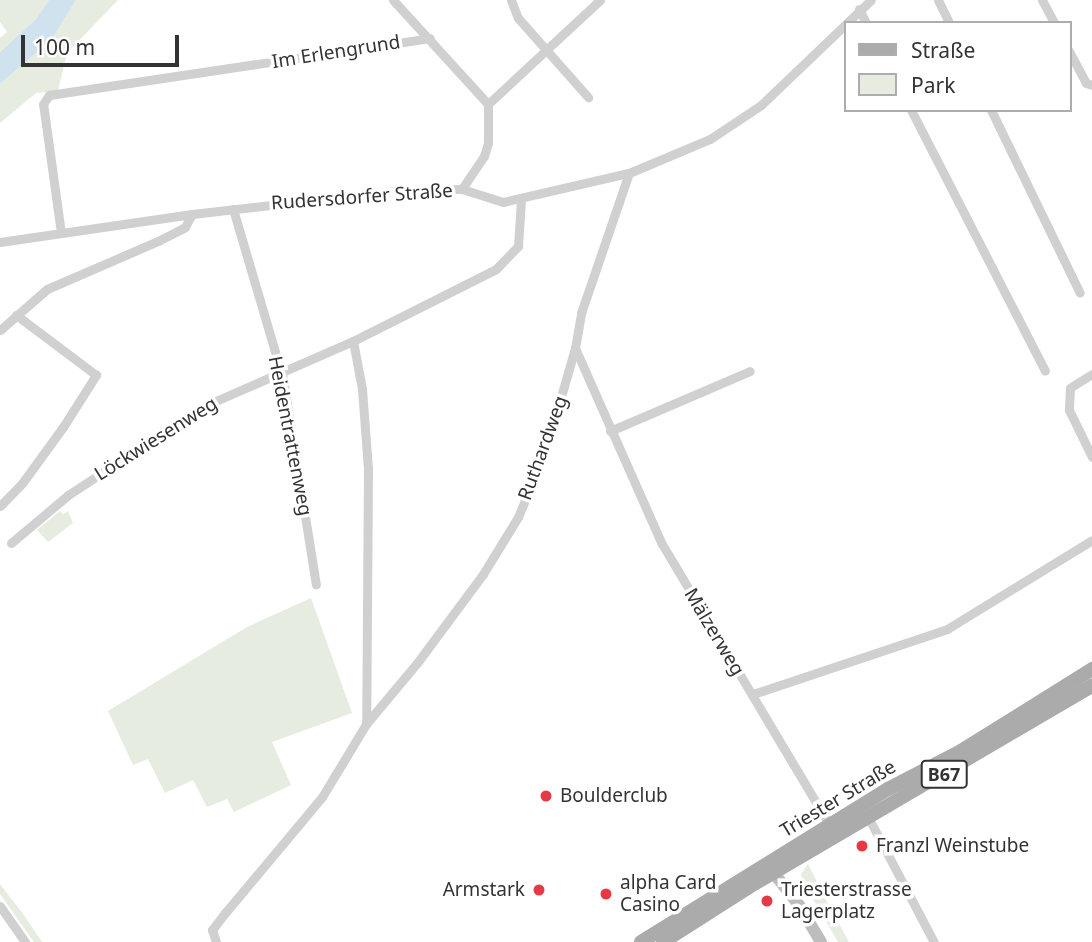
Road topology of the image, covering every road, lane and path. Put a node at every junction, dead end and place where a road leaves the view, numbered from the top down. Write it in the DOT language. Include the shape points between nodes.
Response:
graph roads {
  1 [pos="393,0"];
  2 [pos="511,0"];
  3 [pos="871,0"];
  4 [pos="938,0"];
  5 [pos="1042,0"];
  6 [pos="597,3"];
  7 [pos="859,9"];
  8 [pos="847,21"];
  9 [pos="865,21"];
  10 [pos="948,21"];
  11 [pos="1054,21"];
  12 [pos="844,24"];
  13 [pos="430,38"];
  14 [pos="545,49"];
  15 [pos="1071,55"];
  16 [pos="1092,85"];
  17 [pos="588,97"];
  18 [pos="488,104"];
  19 [pos="912,112"];
  20 [pos="992,112"];
  21 [pos="629,173"];
  22 [pos="462,189"];
  23 [pos="521,199"];
  24 [pos="233,209"];
  25 [pos="192,214"];
  26 [pos="61,233"];
  27 [pos="0,242"];
  28 [pos="1080,293"];
  29 [pos="16,315"];
  30 [pos="0,330"];
  31 [pos="353,341"];
  32 [pos="575,348"];
  33 [pos="281,370"];
  34 [pos="1045,370"];
  35 [pos="750,371"];
  36 [pos="1092,374"];
  37 [pos="610,431"];
  38 [pos="1092,457"];
  39 [pos="0,506"];
  40 [pos="1092,540"];
  41 [pos="11,543"];
  42 [pos="316,584"];
  43 [pos="1092,669"];
  44 [pos="1092,686"];
  45 [pos="753,694"];
  46 [pos="366,724"];
  47 [pos="868,817"];
  48 [pos="830,826"];
  49 [pos="770,869"];
  50 [pos="0,906"];
  51 [pos="25,942"];
  52 [pos="216,942"];
  53 [pos="641,942"];
  54 [pos="663,942"];
  55 [pos="821,942"];
  56 [pos="934,942"];
  1 -- 13 [label="street"];
  2 -- 14 [label="street" via="518,18"];
  3 -- 7 [label="street, Rudersdorfer Straße"];
  4 -- 10 [label="street"];
  5 -- 11 [label="street"];
  6 -- 14 [label="street"];
  7 -- 8 [label="street, Rudersdorfer Straße"];
  7 -- 9 [label="street"];
  12 -- 21 [label="street, Rudersdorfer Straße" via="761,105 710,139"];
  13 -- 18 [label="street"];
  13 -- 26 [label="street, Im Erlengrund" via="49,95 43,104"];
  14 -- 17 [label="street"];
  14 -- 18 [label="street"];
  15 -- 16 [label="street" via="1086,83"];
  18 -- 22 [label="street" via="488,143"];
  19 -- 34 [label="street"];
  20 -- 28 [label="street"];
  21 -- 23 [label="street, Rudersdorfer Straße"];
  21 -- 32 [label="street, Ruthardweg" via="581,313"];
  22 -- 23 [label="street, Rudersdorfer Straße" via="494,201"];
  22 -- 24 [label="street, Rudersdorfer Straße" via="381,191"];
  23 -- 31 [label="street, Löckwiesenweg" via="518,246 496,269"];
  24 -- 25 [label="street, Rudersdorfer Straße"];
  24 -- 33 [label="street, Heidentrattenweg"];
  25 -- 26 [label="street, Rudersdorfer Straße"];
  25 -- 29 [label="street" via="186,227 47,289"];
  26 -- 27 [label="street, Rudersdorfer Straße"];
  29 -- 30 [label="street"];
  29 -- 39 [label="street" via="96,374 63,428"];
  31 -- 33 [label="street, Löckwiesenweg"];
  31 -- 46 [label="street" via="368,468"];
  32 -- 37 [label="street, Mälzerweg"];
  32 -- 46 [label="street, Ruthardweg" via="541,462 517,517 484,574"];
  33 -- 41 [label="street, Löckwiesenweg" via="161,431 68,495"];
  33 -- 42 [label="street, Heidentrattenweg"];
  35 -- 37 [label="street"];
  36 -- 38 [label="street" via="1070,388 1069,410"];
  37 -- 45 [label="street, Mälzerweg" via="662,544"];
  40 -- 45 [label="street" via="947,629"];
  43 -- 48 [label="main road, Triester Straße / B67"];
  44 -- 47 [label="main road, Triester Straße / B67"];
  45 -- 48 [label="street, Mälzerweg"];
  46 -- 52 [label="street, Ruthardweg" via="322,797 212,930"];
  47 -- 49 [label="main road, Triester Straße / B67"];
  47 -- 56 [label="street"];
  48 -- 49 [label="main road, Triester Straße / B67"];
  49 -- 53 [label="main road, Triester Straße / B67"];
  49 -- 54 [label="main road, Triester Straße / B67"];
  49 -- 55 [label="main road"];
  50 -- 51 [label="street"];
}
